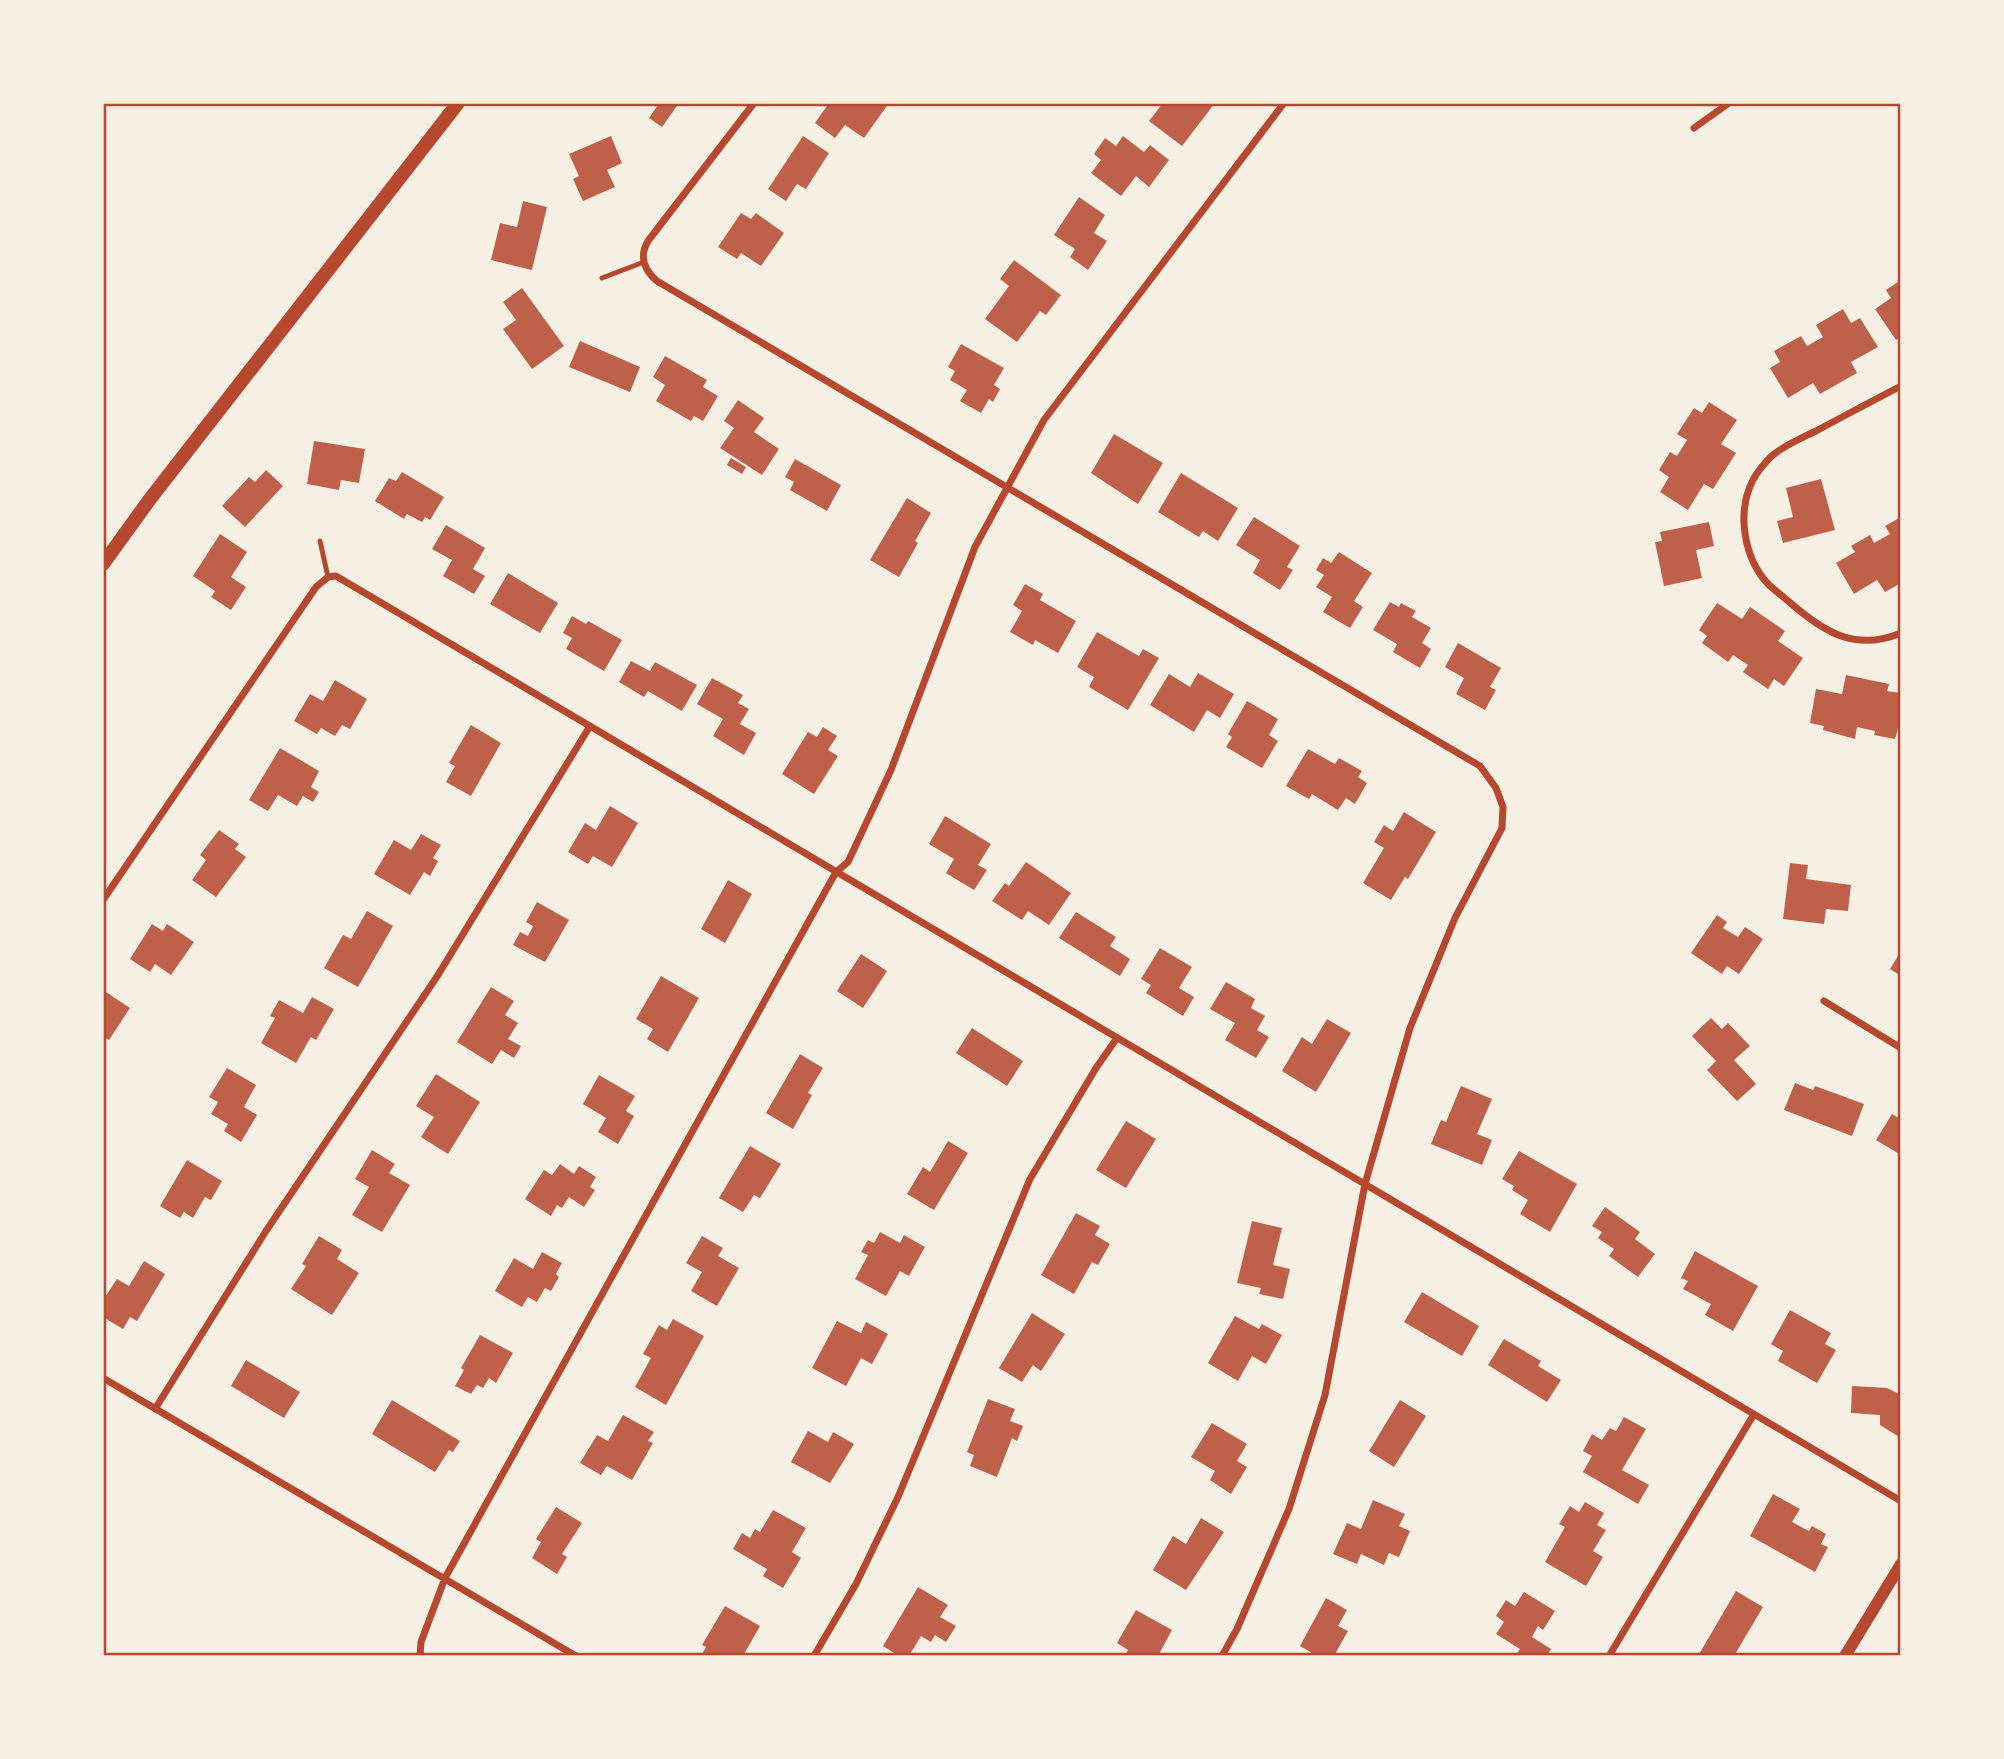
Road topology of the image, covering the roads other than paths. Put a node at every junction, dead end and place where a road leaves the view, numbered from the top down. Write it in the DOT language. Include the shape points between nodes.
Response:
graph roads {
  1 [pos="458,103"];
  2 [pos="754,103"];
  3 [pos="1284,103"];
  4 [pos="1729,103"];
  5 [pos="1694,128"];
  6 [pos="644,262"];
  7 [pos="602,278"];
  8 [pos="1901,386"];
  9 [pos="1007,487"];
  10 [pos="320,541"];
  11 [pos="103,564"];
  12 [pos="328,577"];
  13 [pos="1901,633"];
  14 [pos="590,726"];
  15 [pos="836,872"];
  16 [pos="103,900"];
  17 [pos="1824,1001"];
  18 [pos="1117,1038"];
  19 [pos="1901,1048"];
  20 [pos="1365,1184"];
  21 [pos="103,1378"];
  22 [pos="155,1409"];
  23 [pos="1754,1414"];
  24 [pos="1901,1501"];
  25 [pos="1901,1564"];
  26 [pos="445,1578"];
  27 [pos="420,1656"];
  28 [pos="576,1656"];
  29 [pos="814,1656"];
  30 [pos="1222,1656"];
  31 [pos="1609,1656"];
  32 [pos="1845,1656"];
  1 -- 11 [label="main road"];
  2 -- 6 [label="street" via="648,241"];
  3 -- 9 [label="street" via="1044,420"];
  4 -- 5 [label="street"];
  6 -- 7 [label="lane"];
  6 -- 9 [label="street" via="657,281"];
  8 -- 13 [label="street" via="1773,455 1754,479 1744,525 1758,571 1817,625 1861,641"];
  9 -- 15 [label="street" via="975,547 891,770 848,862"];
  9 -- 20 [label="street" via="1480,766 1496,788 1503,807 1502,828 1455,918 1410,1028"];
  10 -- 12 [label="lane"];
  12 -- 14 [label="street" via="344,580"];
  12 -- 16 [label="street" via="316,587"];
  14 -- 15 [label="street"];
  14 -- 22 [label="street" via="438,975 266,1231"];
  15 -- 18 [label="street"];
  15 -- 26 [label="street"];
  17 -- 19 [label="street"];
  18 -- 20 [label="street"];
  18 -- 29 [label="street" via="1030,1179 898,1497 856,1584"];
  20 -- 23 [label="street"];
  20 -- 30 [label="street" via="1325,1395 1289,1509"];
  21 -- 22 [label="street"];
  22 -- 26 [label="street"];
  23 -- 24 [label="street"];
  23 -- 31 [label="street"];
  25 -- 32 [label="street"];
  26 -- 27 [label="street"];
  26 -- 28 [label="street"];
}
